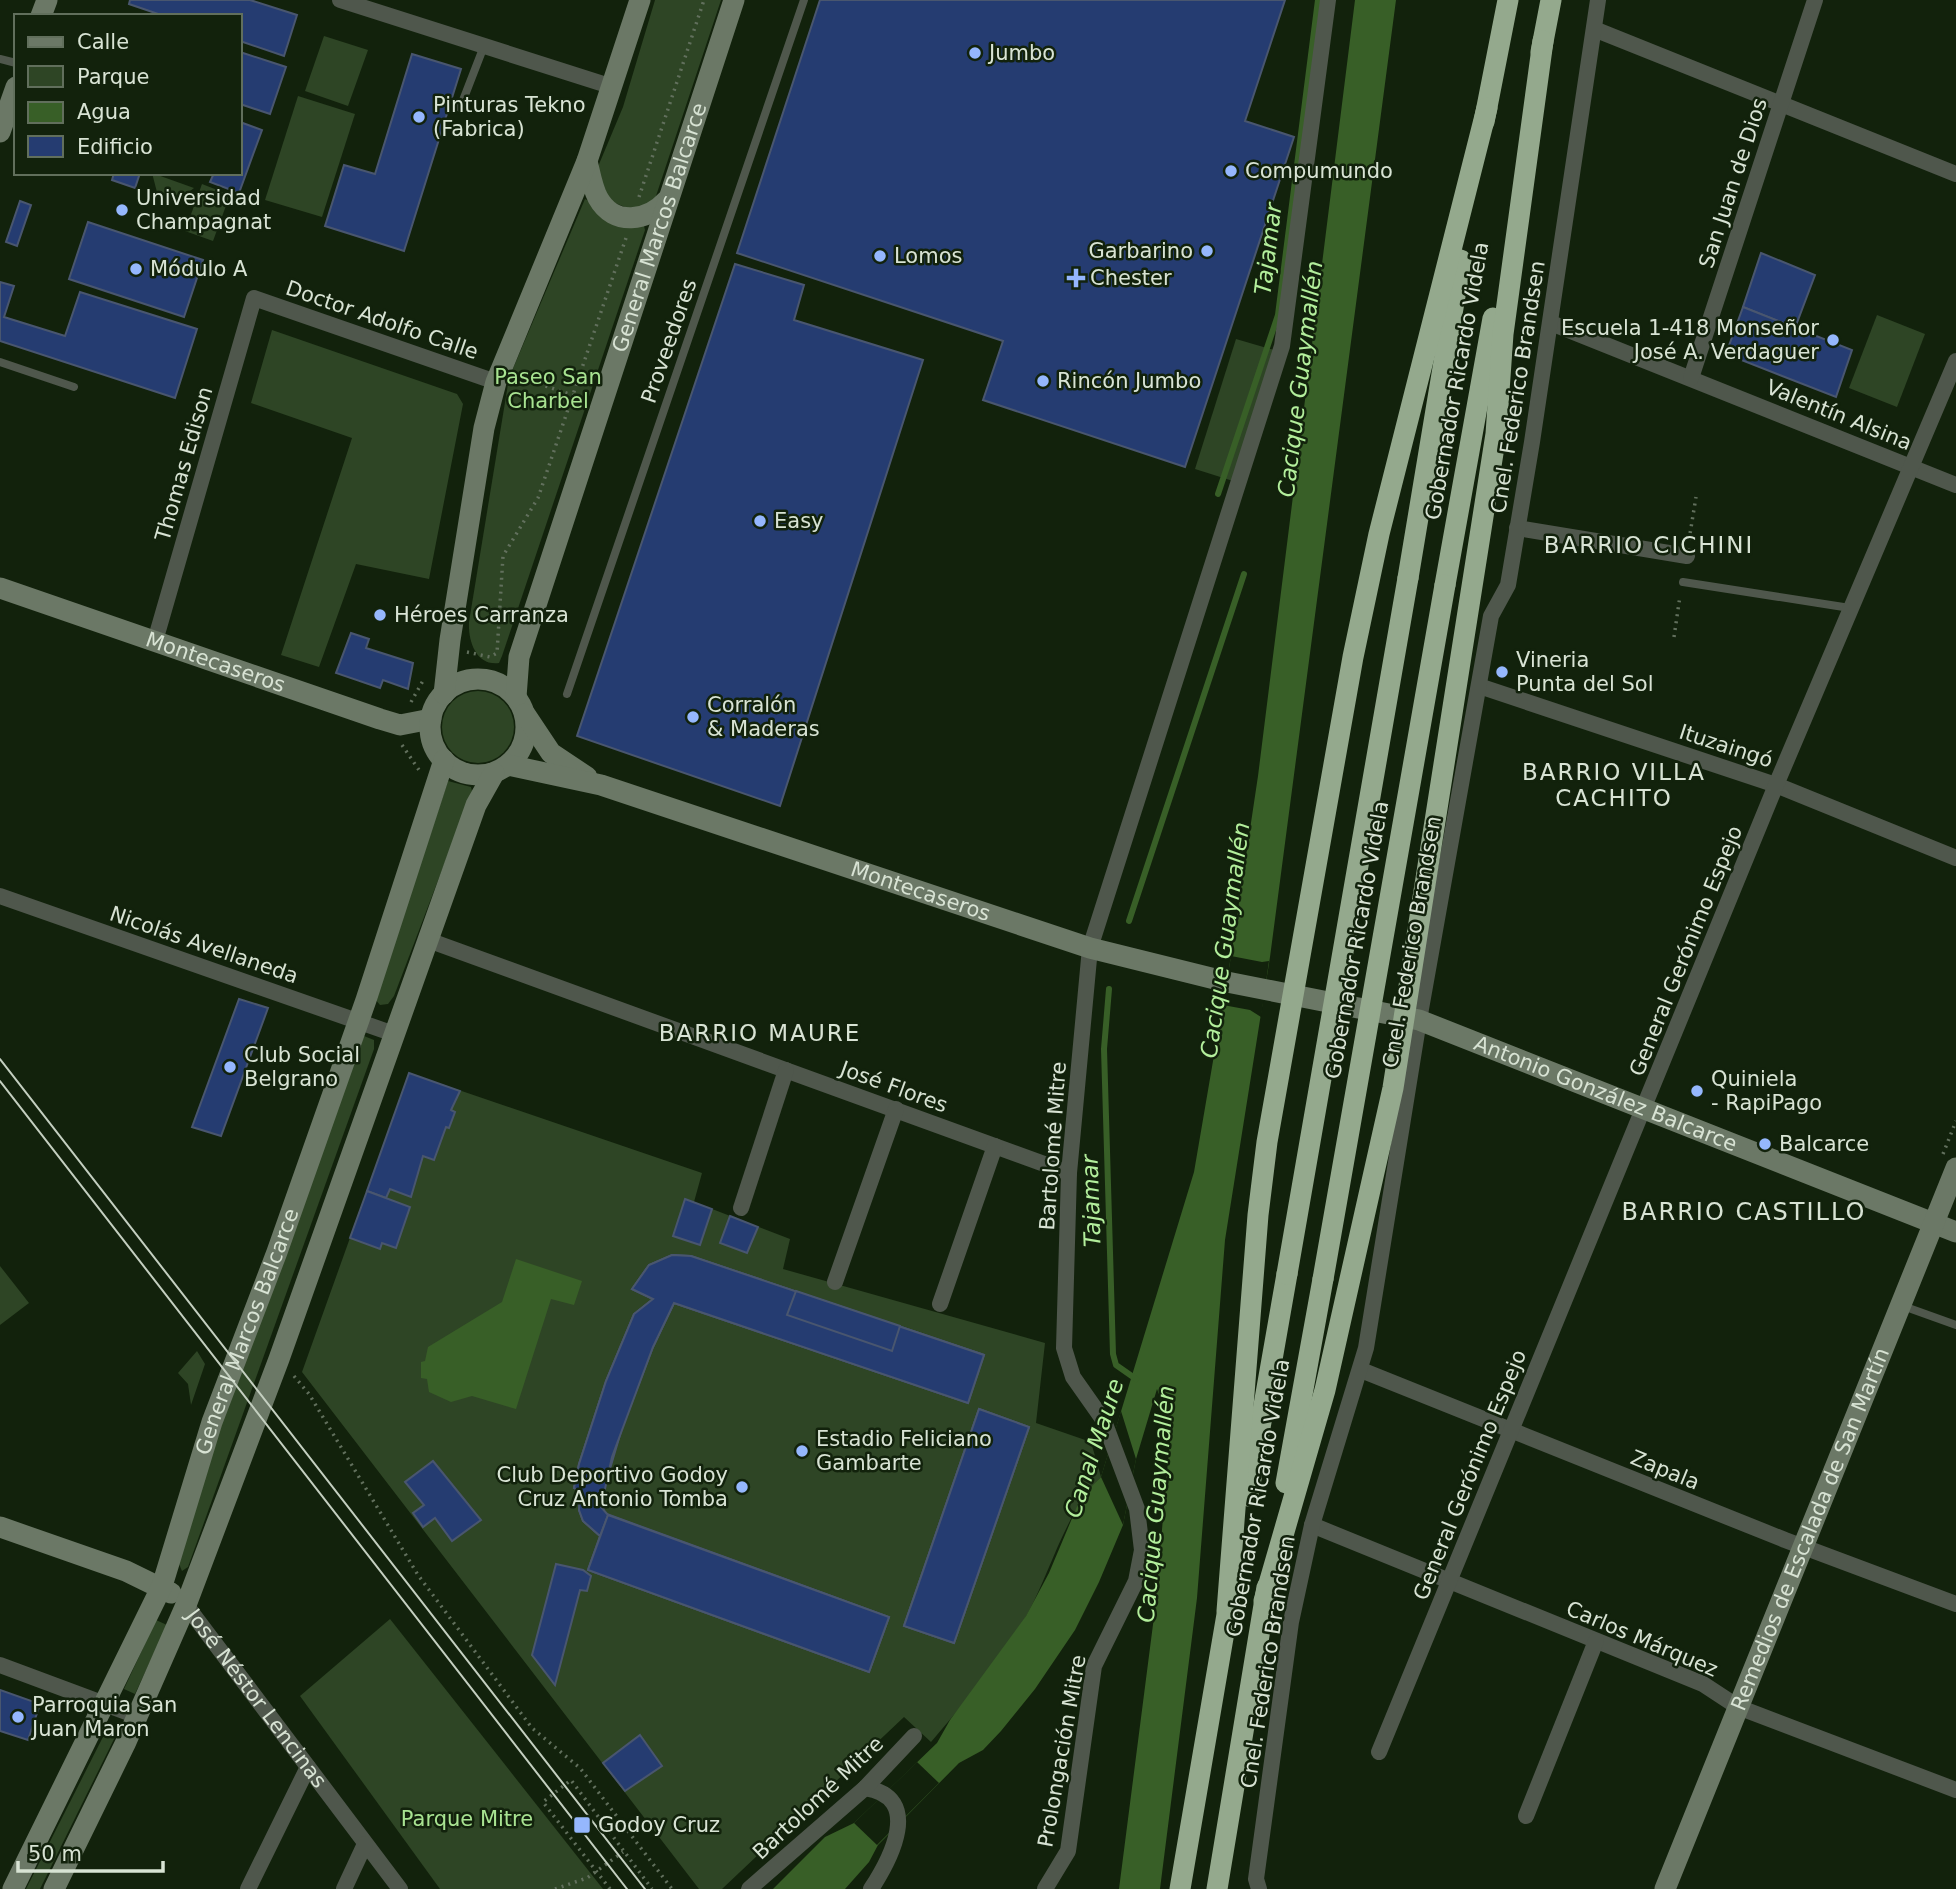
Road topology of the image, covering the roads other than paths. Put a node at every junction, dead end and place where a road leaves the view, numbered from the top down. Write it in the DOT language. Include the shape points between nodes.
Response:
graph roads {
  1 [pos="340,0"];
  2 [pos="640,0"];
  3 [pos="734,0"];
  4 [pos="804,0"];
  5 [pos="1328,0"];
  6 [pos="1508,0"];
  7 [pos="1551,0"];
  8 [pos="1598,0"];
  9 [pos="1815,0"];
  10 [pos="1594,29"];
  11 [pos="1543,41"];
  12 [pos="484,46"];
  13 [pos="613,87"];
  14 [pos="14,94"];
  15 [pos="1781,104"];
  16 [pos="460,108"];
  17 [pos="1487,108"];
  18 [pos="0,132"];
  19 [pos="587,161"];
  20 [pos="1956,174"];
  21 [pos="667,200"];
  22 [pos="254,298"];
  23 [pos="1551,323"];
  24 [pos="1956,361"];
  25 [pos="0,362"];
  26 [pos="498,376"];
  27 [pos="1691,378"];
  28 [pos="74,387"];
  29 [pos="1910,466"];
  30 [pos="1956,485"];
  31 [pos="1517,528"];
  32 [pos="1687,556"];
  33 [pos="1682,582"];
  34 [pos="0,588"];
  35 [pos="1850,608"];
  36 [pos="155,641"];
  37 [pos="1479,685"];
  38 [pos="444,694"];
  39 [pos="567,694"];
  40 [pos="520,704"];
  41 [pos="432,719"];
  42 [pos="444,760"];
  43 [pos="501,769"];
  44 [pos="601,785"];
  45 [pos="1776,785"];
  46 [pos="1956,858"];
  47 [pos="0,896"];
  48 [pos="428,940"];
  49 [pos="1090,948"];
  50 [pos="1246,986"];
  51 [pos="1294,995"];
  52 [pos="1412,1018"];
  53 [pos="359,1021"];
  54 [pos="394,1034"];
  55 [pos="786,1070"];
  56 [pos="1644,1109"];
  57 [pos="896,1110"];
  58 [pos="995,1146"];
  59 [pos="1956,1168"];
  60 [pos="1069,1172"];
  61 [pos="741,1208"];
  62 [pos="1933,1224"];
  63 [pos="1956,1232"];
  64 [pos="835,1282"];
  65 [pos="940,1304"];
  66 [pos="1900,1305"];
  67 [pos="1956,1325"];
  68 [pos="1064,1348"];
  69 [pos="1361,1370"];
  70 [pos="1510,1431"];
  71 [pos="1312,1525"];
  72 [pos="0,1527"];
  73 [pos="1802,1546"];
  74 [pos="1449,1581"];
  75 [pos="162,1586"];
  76 [pos="1264,1601"];
  77 [pos="1956,1604"];
  78 [pos="186,1605"];
  79 [pos="1227,1611"];
  80 [pos="1596,1642"];
  81 [pos="0,1665"];
  82 [pos="104,1703"];
  83 [pos="1738,1707"];
  84 [pos="137,1716"];
  85 [pos="914,1736"];
  86 [pos="1379,1752"];
  87 [pos="309,1768"];
  88 [pos="865,1788"];
  89 [pos="1956,1790"];
  90 [pos="1526,1816"];
  91 [pos="365,1844"];
  92 [pos="13,1889"];
  93 [pos="54,1889"];
  94 [pos="248,1889"];
  95 [pos="344,1889"];
  96 [pos="400,1889"];
  97 [pos="750,1889"];
  98 [pos="871,1889"];
  99 [pos="1045,1889"];
  100 [pos="1180,1889"];
  101 [pos="1217,1889"];
  102 [pos="1259,1889"];
  103 [pos="1665,1889"];
  1 -- 12 [label="street"];
  2 -- 13 [label="main road"];
  3 -- 21 [label="main road, General Marcos Balcarce"];
  4 -- 39 [label="lane, Proveedores"];
  5 -- 49 [label="street, Bartolomé Mitre" via="1282,346"];
  6 -- 17 [label="highway, Gobernador Ricardo Videla"];
  7 -- 11 [label="highway, Gobernador Ricardo Videla"];
  8 -- 10 [label="street, Cnel. Federico Brandsen"];
  9 -- 15 [label="street, San Juan de Dios"];
  10 -- 15 [label="street"];
  10 -- 23 [label="street, Cnel. Federico Brandsen"];
  11 -- 52 [label="highway" via="1503,334 1496,434"];
  11 -- 76 [label="highway, Gobernador Ricardo Videla, bridge"];
  12 -- 13 [label="street"];
  12 -- 16 [label="lane"];
  13 -- 19 [label="main road"];
  14 -- 18 [label="main road"];
  15 -- 20 [label="street"];
  15 -- 27 [label="street, San Juan de Dios"];
  17 -- 51 [label="highway" via="1376,548"];
  17 -- 79 [label="highway, Gobernador Ricardo Videla, bridge"];
  19 -- 21 [label="main road" via="596,196 617,214 645,217"];
  19 -- 26 [label="main road"];
  21 -- 40 [label="main road, General Marcos Balcarce" via="519,657"];
  22 -- 26 [label="street, Doctor Adolfo Calle"];
  22 -- 36 [label="street, Thomas Edison"];
  23 -- 27 [label="street, Valentín Alsina"];
  23 -- 31 [label="street, Cnel. Federico Brandsen"];
  24 -- 29 [label="street, General Gerónimo Espejo"];
  25 -- 28 [label="lane"];
  26 -- 38 [label="main road" via="476,481"];
  27 -- 29 [label="street, Valentín Alsina"];
  29 -- 30 [label="street, Valentín Alsina"];
  29 -- 35 [label="street, General Gerónimo Espejo"];
  31 -- 32 [label="street"];
  31 -- 37 [label="street, Cnel. Federico Brandsen" via="1508,585 1491,616"];
  33 -- 35 [label="lane"];
  34 -- 36 [label="main road, Montecaseros"];
  35 -- 45 [label="street, General Gerónimo Espejo"];
  36 -- 41 [label="main road, Montecaseros" via="400,725"];
  37 -- 45 [label="street, Ituzaingó"];
  37 -- 52 [label="street, Cnel. Federico Brandsen"];
  38 -- 40 [label="main road" via="459,684 481,680 500,685"];
  38 -- 41 [label="main road"];
  40 -- 43 [label="main road" via="525,739"];
  40 -- 44 [label="main road, Montecaseros" via="551,753"];
  41 -- 42 [label="main road" via="432,741"];
  42 -- 43 [label="main road" via="470,774"];
  42 -- 53 [label="main road, General Marcos Balcarce"];
  43 -- 44 [label="main road, Montecaseros"];
  43 -- 48 [label="main road, General Marcos Balcarce" via="476,805"];
  44 -- 49 [label="main road, Montecaseros"];
  45 -- 46 [label="street, Ituzaingó"];
  45 -- 56 [label="street, General Gerónimo Espejo"];
  47 -- 53 [label="street, Nicolás Avellaneda"];
  48 -- 54 [label="main road, General Marcos Balcarce"];
  48 -- 55 [label="street, José Flores"];
  49 -- 50 [label="main road, Montecaseros"];
  49 -- 60 [label="street, Bartolomé Mitre"];
  50 -- 51 [label="main road, Antonio González Balcarce"];
  51 -- 52 [label="main road, Antonio González Balcarce"];
  51 -- 79 [label="highway" via="1258,1215"];
  52 -- 56 [label="main road, Antonio González Balcarce"];
  52 -- 69 [label="street, Cnel. Federico Brandsen"];
  52 -- 76 [label="highway" via="1328,1379"];
  53 -- 54 [label="street, Nicolás Avellaneda"];
  53 -- 75 [label="main road, General Marcos Balcarce" via="225,1386"];
  54 -- 78 [label="main road, General Marcos Balcarce"];
  55 -- 57 [label="street, José Flores"];
  55 -- 61 [label="street"];
  56 -- 62 [label="main road, Antonio González Balcarce"];
  56 -- 70 [label="street, General Gerónimo Espejo"];
  57 -- 58 [label="street, José Flores"];
  57 -- 64 [label="street"];
  58 -- 60 [label="street, José Flores"];
  58 -- 65 [label="street"];
  59 -- 62 [label="main road, Remedios de Escalada de San Martín"];
  60 -- 68 [label="street, Bartolomé Mitre"];
  62 -- 63 [label="main road, Antonio González Balcarce"];
  62 -- 66 [label="main road, Remedios de Escalada de San Martín"];
  66 -- 67 [label="lane"];
  66 -- 73 [label="main road, Remedios de Escalada de San Martín"];
  68 -- 99 [label="street, Prolongación Mitre" via="1073,1377 1097,1408 1130,1488 1141,1531 1141,1563 1094,1666 1068,1851"];
  69 -- 70 [label="street, Zapala"];
  69 -- 71 [label="street, Cnel. Federico Brandsen"];
  70 -- 73 [label="street, Zapala"];
  70 -- 74 [label="street, General Gerónimo Espejo"];
  71 -- 74 [label="street, Carlos Márquez"];
  71 -- 102 [label="street, Cnel. Federico Brandsen" via="1291,1622 1256,1879"];
  72 -- 75 [label="main road, José Néstor Lencinas"];
  73 -- 77 [label="street, Zapala"];
  73 -- 83 [label="main road, Remedios de Escalada de San Martín"];
  74 -- 80 [label="street, Carlos Márquez"];
  74 -- 86 [label="street, General Gerónimo Espejo"];
  75 -- 78 [label="main road, José Néstor Lencinas"];
  75 -- 82 [label="main road, General Marcos Balcarce"];
  76 -- 101 [label="highway, Gobernador Ricardo Videla"];
  78 -- 84 [label="main road, General Marcos Balcarce"];
  78 -- 87 [label="street, José Néstor Lencinas"];
  79 -- 100 [label="highway, Gobernador Ricardo Videla"];
  80 -- 83 [label="street, Carlos Márquez" via="1703,1684"];
  80 -- 90 [label="street"];
  81 -- 82 [label="street"];
  82 -- 84 [label="street"];
  82 -- 92 [label="main road, General Marcos Balcarce"];
  83 -- 89 [label="street, Carlos Márquez"];
  83 -- 103 [label="main road, Remedios de Escalada de San Martín"];
  84 -- 93 [label="main road, General Marcos Balcarce"];
  85 -- 88 [label="street, Bartolomé Mitre"];
  87 -- 91 [label="street, José Néstor Lencinas"];
  87 -- 94 [label="street"];
  88 -- 97 [label="street, Bartolomé Mitre"];
  88 -- 98 [label="street" via="884,1794 896,1810 899,1824 890,1859"];
  91 -- 95 [label="street"];
  91 -- 96 [label="street, José Néstor Lencinas"];
}
